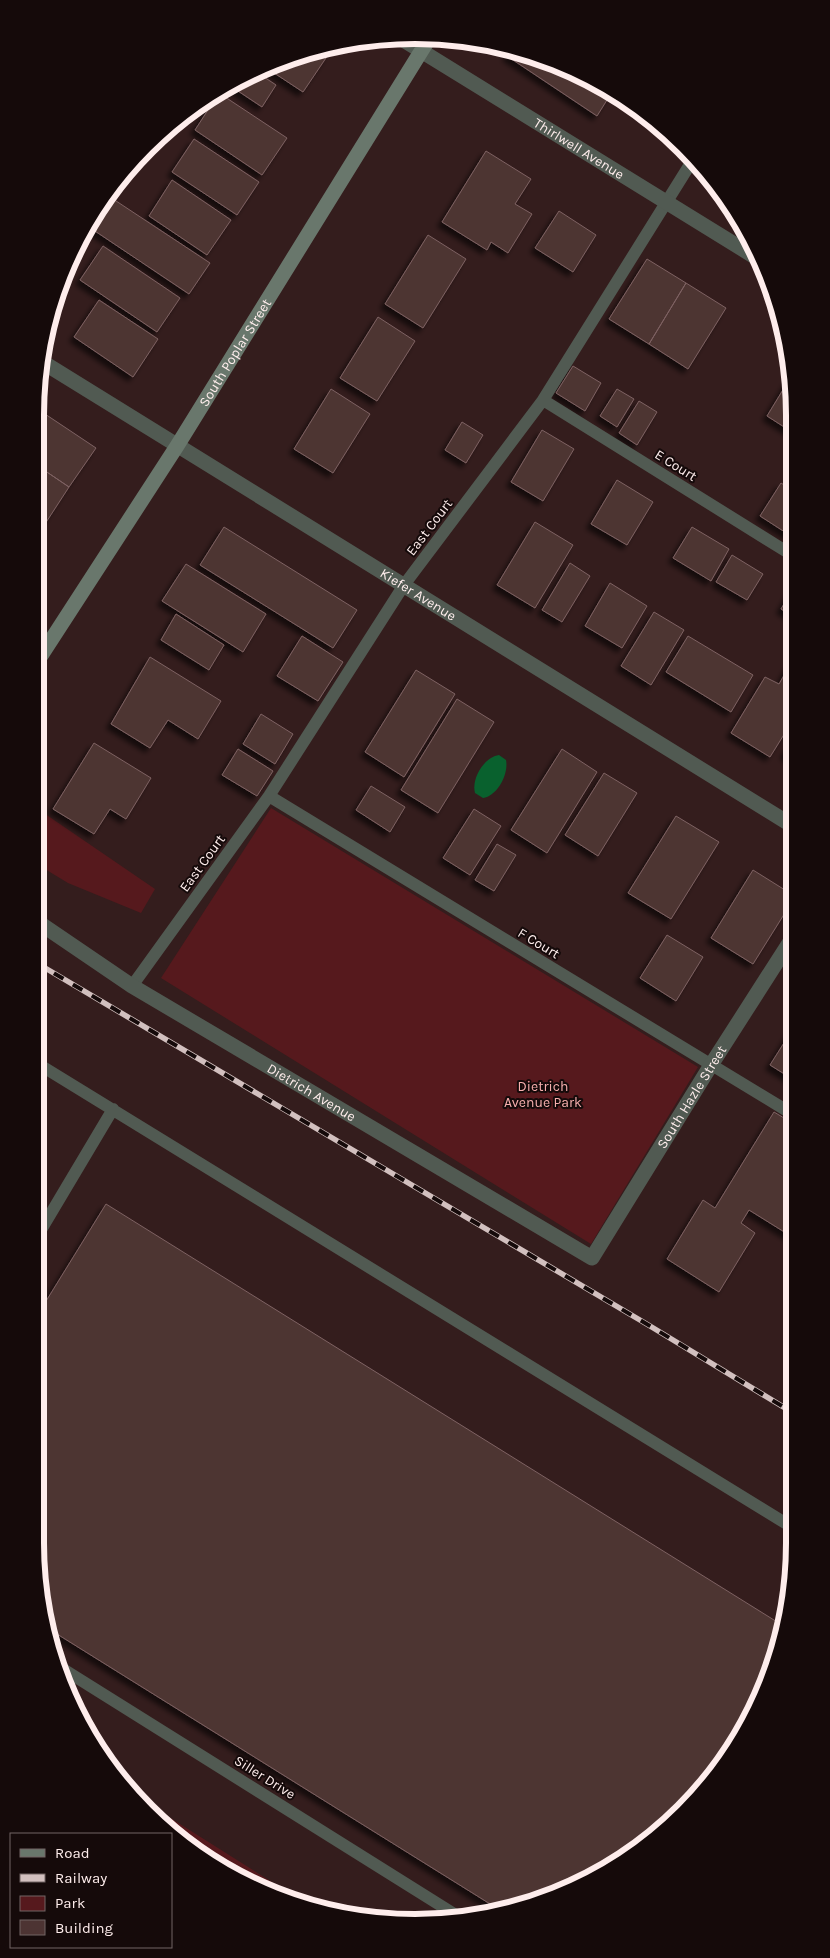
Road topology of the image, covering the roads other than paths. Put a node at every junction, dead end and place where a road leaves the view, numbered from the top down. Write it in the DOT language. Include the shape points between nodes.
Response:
graph roads {
  1 [pos="411,44"];
  2 [pos="426,44"];
  3 [pos="422,51"];
  4 [pos="690,165"];
  5 [pos="666,202"];
  6 [pos="749,253"];
  7 [pos="47,365"];
  8 [pos="544,400"];
  9 [pos="176,446"];
  10 [pos="786,551"];
  11 [pos="404,585"];
  12 [pos="44,651"];
  13 [pos="269,796"];
  14 [pos="786,822"];
  15 [pos="44,926"];
  16 [pos="786,948"];
  17 [pos="132,986"];
  18 [pos="711,1065"];
  19 [pos="44,1068"];
  20 [pos="113,1110"];
  21 [pos="786,1110"];
  22 [pos="44,1225"];
  23 [pos="592,1258"];
  24 [pos="786,1524"];
  25 [pos="67,1671"];
  26 [pos="451,1912"];
  1 -- 3 [label="street, Thirlwell Avenue"];
  2 -- 3 [label="main road, South Poplar Street"];
  3 -- 5 [label="street, Thirlwell Avenue"];
  3 -- 9 [label="main road, South Poplar Street"];
  4 -- 5 [label="lane, East Court"];
  5 -- 6 [label="street, Thirlwell Avenue"];
  5 -- 8 [label="lane, East Court"];
  7 -- 9 [label="street, Kiefer Avenue"];
  8 -- 10 [label="lane, E Court"];
  8 -- 11 [label="lane, East Court"];
  9 -- 11 [label="street, Kiefer Avenue"];
  9 -- 12 [label="main road, South Poplar Street"];
  11 -- 13 [label="lane, East Court"];
  11 -- 14 [label="street, Kiefer Avenue"];
  13 -- 17 [label="lane, East Court"];
  13 -- 18 [label="lane, F Court"];
  15 -- 17 [label="street, Dietrich Avenue"];
  16 -- 18 [label="street, South Hazle Street"];
  17 -- 23 [label="street, Dietrich Avenue"];
  18 -- 21 [label="lane, F Court"];
  18 -- 23 [label="street, South Hazle Street"];
  19 -- 20 [label="lane"];
  20 -- 22 [label="lane"];
  20 -- 24 [label="lane"];
  25 -- 26 [label="lane, Siller Drive"];
}
